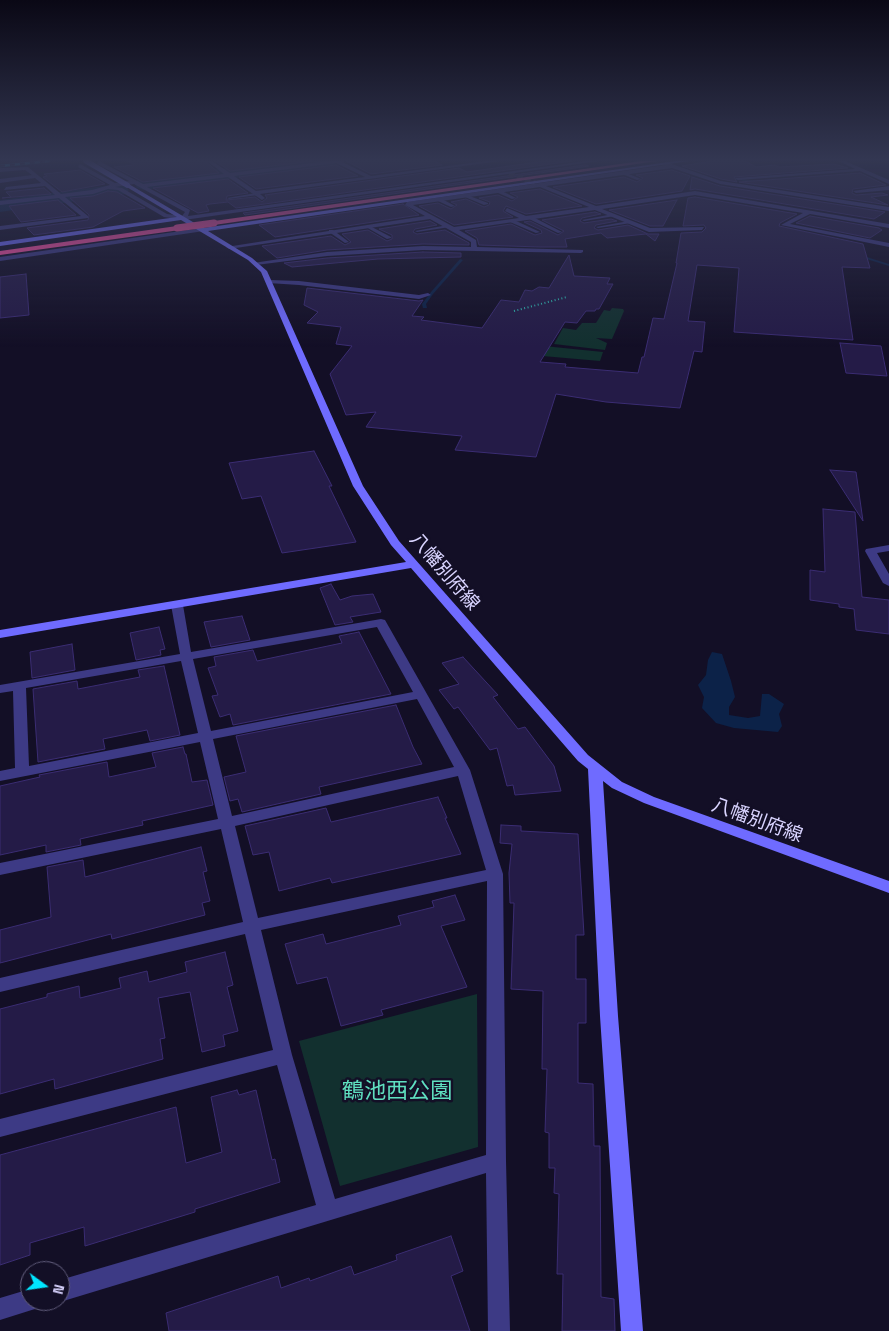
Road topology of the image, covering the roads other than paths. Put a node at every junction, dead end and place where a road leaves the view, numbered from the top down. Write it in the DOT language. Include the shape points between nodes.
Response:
graph roads {
  1 [pos="38,223"];
  2 [pos="148,223"];
  3 [pos="192,223"];
  4 [pos="195,223"];
  5 [pos="252,223"];
  6 [pos="388,223"];
  7 [pos="442,223"];
  8 [pos="494,223"];
  9 [pos="517,223"];
  10 [pos="540,223"];
  11 [pos="623,223"];
  12 [pos="633,223"];
  13 [pos="788,223"];
  14 [pos="867,223"];
  15 [pos="174,226"];
  16 [pos="368,226"];
  17 [pos="598,227"];
  18 [pos="889,227"];
  19 [pos="0,228"];
  20 [pos="451,228"];
  21 [pos="702,228"];
  22 [pos="202,230"];
  23 [pos="331,231"];
  24 [pos="417,231"];
  25 [pos="538,232"];
  26 [pos="560,232"];
  27 [pos="389,238"];
  28 [pos="347,242"];
  29 [pos="0,244"];
  30 [pos="889,245"];
  31 [pos="229,247"];
  32 [pos="0,248"];
  33 [pos="474,249"];
  34 [pos="581,251"];
  35 [pos="0,253"];
  36 [pos="0,259"];
  37 [pos="256,263"];
  38 [pos="270,282"];
  39 [pos="428,295"];
  40 [pos="889,549"];
  41 [pos="414,564"];
  42 [pos="889,583"];
  43 [pos="177,605"];
  44 [pos="0,634"];
  45 [pos="186,656"];
  46 [pos="19,685"];
  47 [pos="0,689"];
  48 [pos="420,694"];
  49 [pos="207,737"];
  50 [pos="595,768"];
  51 [pos="463,770"];
  52 [pos="22,772"];
  53 [pos="0,776"];
  54 [pos="226,823"];
  55 [pos="0,869"];
  56 [pos="496,874"];
  57 [pos="889,887"];
  58 [pos="252,926"];
  59 [pos="0,985"];
  60 [pos="283,1055"];
  61 [pos="0,1128"];
  62 [pos="496,1161"];
  63 [pos="328,1210"];
  64 [pos="70,1288"];
  65 [pos="20,1303"];
  66 [pos="0,1309"];
  67 [pos="499,1331"];
  68 [pos="632,1331"];
  1 -- 19 [label="street"];
  2 -- 29 [label="main road"];
  3 -- 22 [label="main road, 八幡別府線"];
  4 -- 15 [label="highway, bridge"];
  5 -- 22 [label="main road"];
  6 -- 16 [label="street"];
  7 -- 20 [label="street"];
  8 -- 20 [label="street"];
  9 -- 25 [label="lane"];
  10 -- 26 [label="lane"];
  11 -- 17 [label="lane"];
  12 -- 21 [label="street" via="649,230"];
  13 -- 30 [label="street" via="784,225"];
  14 -- 18 [label="street"];
  15 -- 32 [label="highway"];
  15 -- 35 [label="highway"];
  16 -- 23 [label="street"];
  16 -- 27 [label="lane"];
  20 -- 24 [label="lane"];
  20 -- 33 [label="street" via="474,241"];
  22 -- 31 [label="main road, 八幡別府線"];
  22 -- 36 [label="street"];
  23 -- 28 [label="lane"];
  23 -- 31 [label="street"];
  31 -- 37 [label="main road, 八幡別府線"];
  33 -- 34 [label="street"];
  33 -- 37 [label="street" via="374,250"];
  37 -- 38 [label="main road, 八幡別府線"];
  38 -- 39 [label="lane" via="419,297"];
  38 -- 41 [label="main road, 八幡別府線" via="358,486 395,543"];
  40 -- 42 [label="street" via="870,551"];
  41 -- 43 [label="main road"];
  41 -- 50 [label="main road, 八幡別府線"];
  43 -- 44 [label="main road"];
  43 -- 45 [label="street"];
  45 -- 46 [label="street"];
  45 -- 48 [label="street" via="381,623"];
  45 -- 49 [label="street"];
  46 -- 47 [label="street"];
  46 -- 52 [label="street"];
  48 -- 49 [label="street"];
  48 -- 51 [label="street"];
  49 -- 52 [label="street"];
  49 -- 54 [label="street"];
  50 -- 57 [label="main road, 八幡別府線" via="617,785 648,800"];
  50 -- 68 [label="main road"];
  51 -- 54 [label="street"];
  51 -- 56 [label="street"];
  52 -- 53 [label="street"];
  54 -- 55 [label="street"];
  54 -- 58 [label="street"];
  56 -- 58 [label="street"];
  56 -- 62 [label="street"];
  58 -- 59 [label="street"];
  58 -- 60 [label="street"];
  60 -- 61 [label="street"];
  60 -- 63 [label="street"];
  62 -- 63 [label="street"];
  62 -- 67 [label="street"];
  63 -- 64 [label="street"];
  65 -- 66 [label="street"];
}
